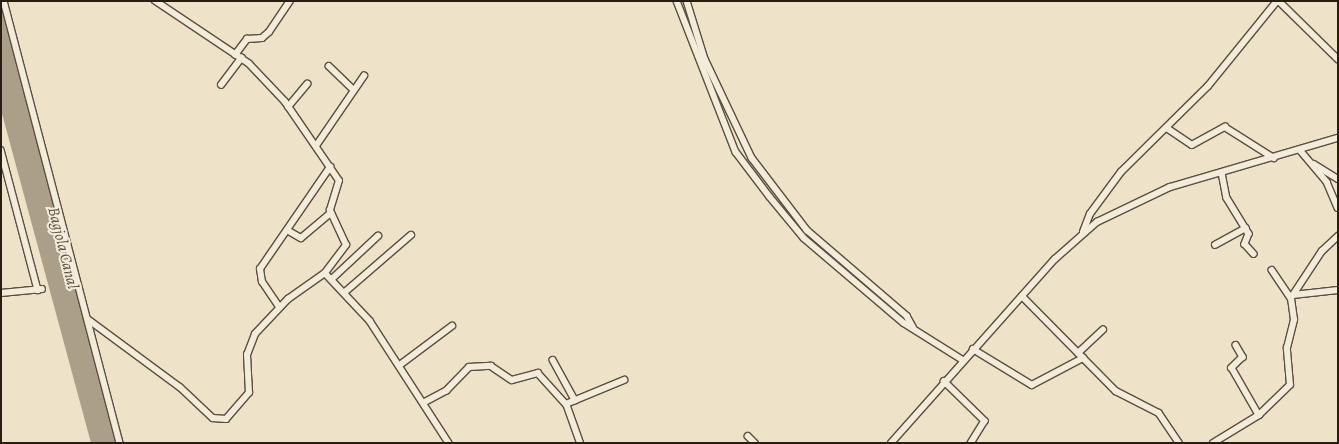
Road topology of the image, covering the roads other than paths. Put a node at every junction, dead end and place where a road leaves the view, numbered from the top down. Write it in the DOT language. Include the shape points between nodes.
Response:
graph roads {
  1 [pos="4,1"];
  2 [pos="155,1"];
  3 [pos="290,1"];
  4 [pos="677,1"];
  5 [pos="687,1"];
  6 [pos="1278,1"];
  7 [pos="238,57"];
  8 [pos="1338,59"];
  9 [pos="329,66"];
  10 [pos="364,76"];
  11 [pos="306,84"];
  12 [pos="221,85"];
  13 [pos="352,89"];
  14 [pos="288,107"];
  15 [pos="1167,128"];
  16 [pos="1338,138"];
  17 [pos="316,146"];
  18 [pos="1,150"];
  19 [pos="1300,150"];
  20 [pos="1274,158"];
  21 [pos="1310,161"];
  22 [pos="330,167"];
  23 [pos="1222,174"];
  24 [pos="1338,179"];
  25 [pos="1338,208"];
  26 [pos="331,213"];
  27 [pos="1246,228"];
  28 [pos="287,230"];
  29 [pos="1083,232"];
  30 [pos="411,235"];
  31 [pos="378,236"];
  32 [pos="1338,236"];
  33 [pos="1215,245"];
  34 [pos="1254,254"];
  35 [pos="1272,270"];
  36 [pos="325,273"];
  37 [pos="332,279"];
  38 [pos="1338,290"];
  39 [pos="345,292"];
  40 [pos="1,293"];
  41 [pos="1022,296"];
  42 [pos="1292,296"];
  43 [pos="279,307"];
  44 [pos="89,320"];
  45 [pos="452,326"];
  46 [pos="913,326"];
  47 [pos="1103,330"];
  48 [pos="1236,345"];
  49 [pos="973,349"];
  50 [pos="1078,353"];
  51 [pos="1083,358"];
  52 [pos="553,360"];
  53 [pos="963,360"];
  54 [pos="400,365"];
  55 [pos="624,380"];
  56 [pos="944,382"];
  57 [pos="575,400"];
  58 [pos="425,402"];
  59 [pos="566,404"];
  60 [pos="1258,415"];
  61 [pos="748,436"];
  62 [pos="120,443"];
  63 [pos="449,443"];
  64 [pos="580,443"];
  65 [pos="755,443"];
  66 [pos="891,443"];
  67 [pos="971,443"];
  68 [pos="1179,443"];
  69 [pos="1213,443"];
  1 -- 44 [label="street"];
  2 -- 7 [label="street"];
  3 -- 7 [label="street" via="269,32 262,38 247,39"];
  4 -- 46 [label="street" via="736,152 804,238 904,323"];
  5 -- 46 [label="street" via="705,59 752,158 807,230 907,316"];
  6 -- 8 [label="street"];
  6 -- 15 [label="street"];
  7 -- 12 [label="street"];
  7 -- 14 [label="street"];
  9 -- 13 [label="street"];
  10 -- 13 [label="street"];
  11 -- 14 [label="street"];
  13 -- 17 [label="street"];
  14 -- 17 [label="street"];
  15 -- 20 [label="street" via="1192,145 1225,127"];
  15 -- 29 [label="street" via="1116,179 1090,214"];
  16 -- 19 [label="street"];
  17 -- 22 [label="street"];
  18 -- 40 [label="street" via="40,289"];
  19 -- 20 [label="street"];
  19 -- 21 [label="street"];
  20 -- 23 [label="street"];
  21 -- 24 [label="street"];
  21 -- 25 [label="street" via="1327,182"];
  22 -- 26 [label="street" via="339,187"];
  22 -- 28 [label="street"];
  23 -- 27 [label="street" via="1227,198"];
  23 -- 29 [label="street" via="1156,192"];
  26 -- 28 [label="street" via="301,238"];
  26 -- 36 [label="street" via="346,245"];
  27 -- 33 [label="street"];
  27 -- 34 [label="street" via="1245,244"];
  28 -- 43 [label="street" via="260,275"];
  29 -- 41 [label="street"];
  30 -- 39 [label="street"];
  31 -- 37 [label="street"];
  32 -- 42 [label="street"];
  35 -- 42 [label="street"];
  36 -- 37 [label="street"];
  36 -- 43 [label="street"];
  37 -- 39 [label="street"];
  38 -- 42 [label="street"];
  39 -- 54 [label="street"];
  41 -- 49 [label="street"];
  41 -- 50 [label="street"];
  42 -- 60 [label="street" via="1294,320 1287,348 1291,382"];
  43 -- 44 [label="street" via="249,348 251,384 245,401 234,415 220,420"];
  44 -- 62 [label="street"];
  45 -- 54 [label="street"];
  46 -- 53 [label="street"];
  47 -- 50 [label="street"];
  48 -- 60 [label="street" via="1243,358 1232,370"];
  49 -- 51 [label="street" via="1032,385"];
  49 -- 53 [label="street"];
  50 -- 51 [label="street"];
  51 -- 68 [label="street" via="1121,395 1154,408"];
  52 -- 57 [label="street"];
  53 -- 56 [label="street"];
  54 -- 58 [label="street"];
  55 -- 57 [label="street"];
  56 -- 66 [label="street"];
  56 -- 67 [label="street" via="985,421"];
  57 -- 59 [label="street"];
  58 -- 59 [label="street" via="446,391 469,367 490,366 512,380 538,374"];
  58 -- 63 [label="street"];
  59 -- 64 [label="street"];
  60 -- 69 [label="street"];
  61 -- 65 [label="street"];
}
